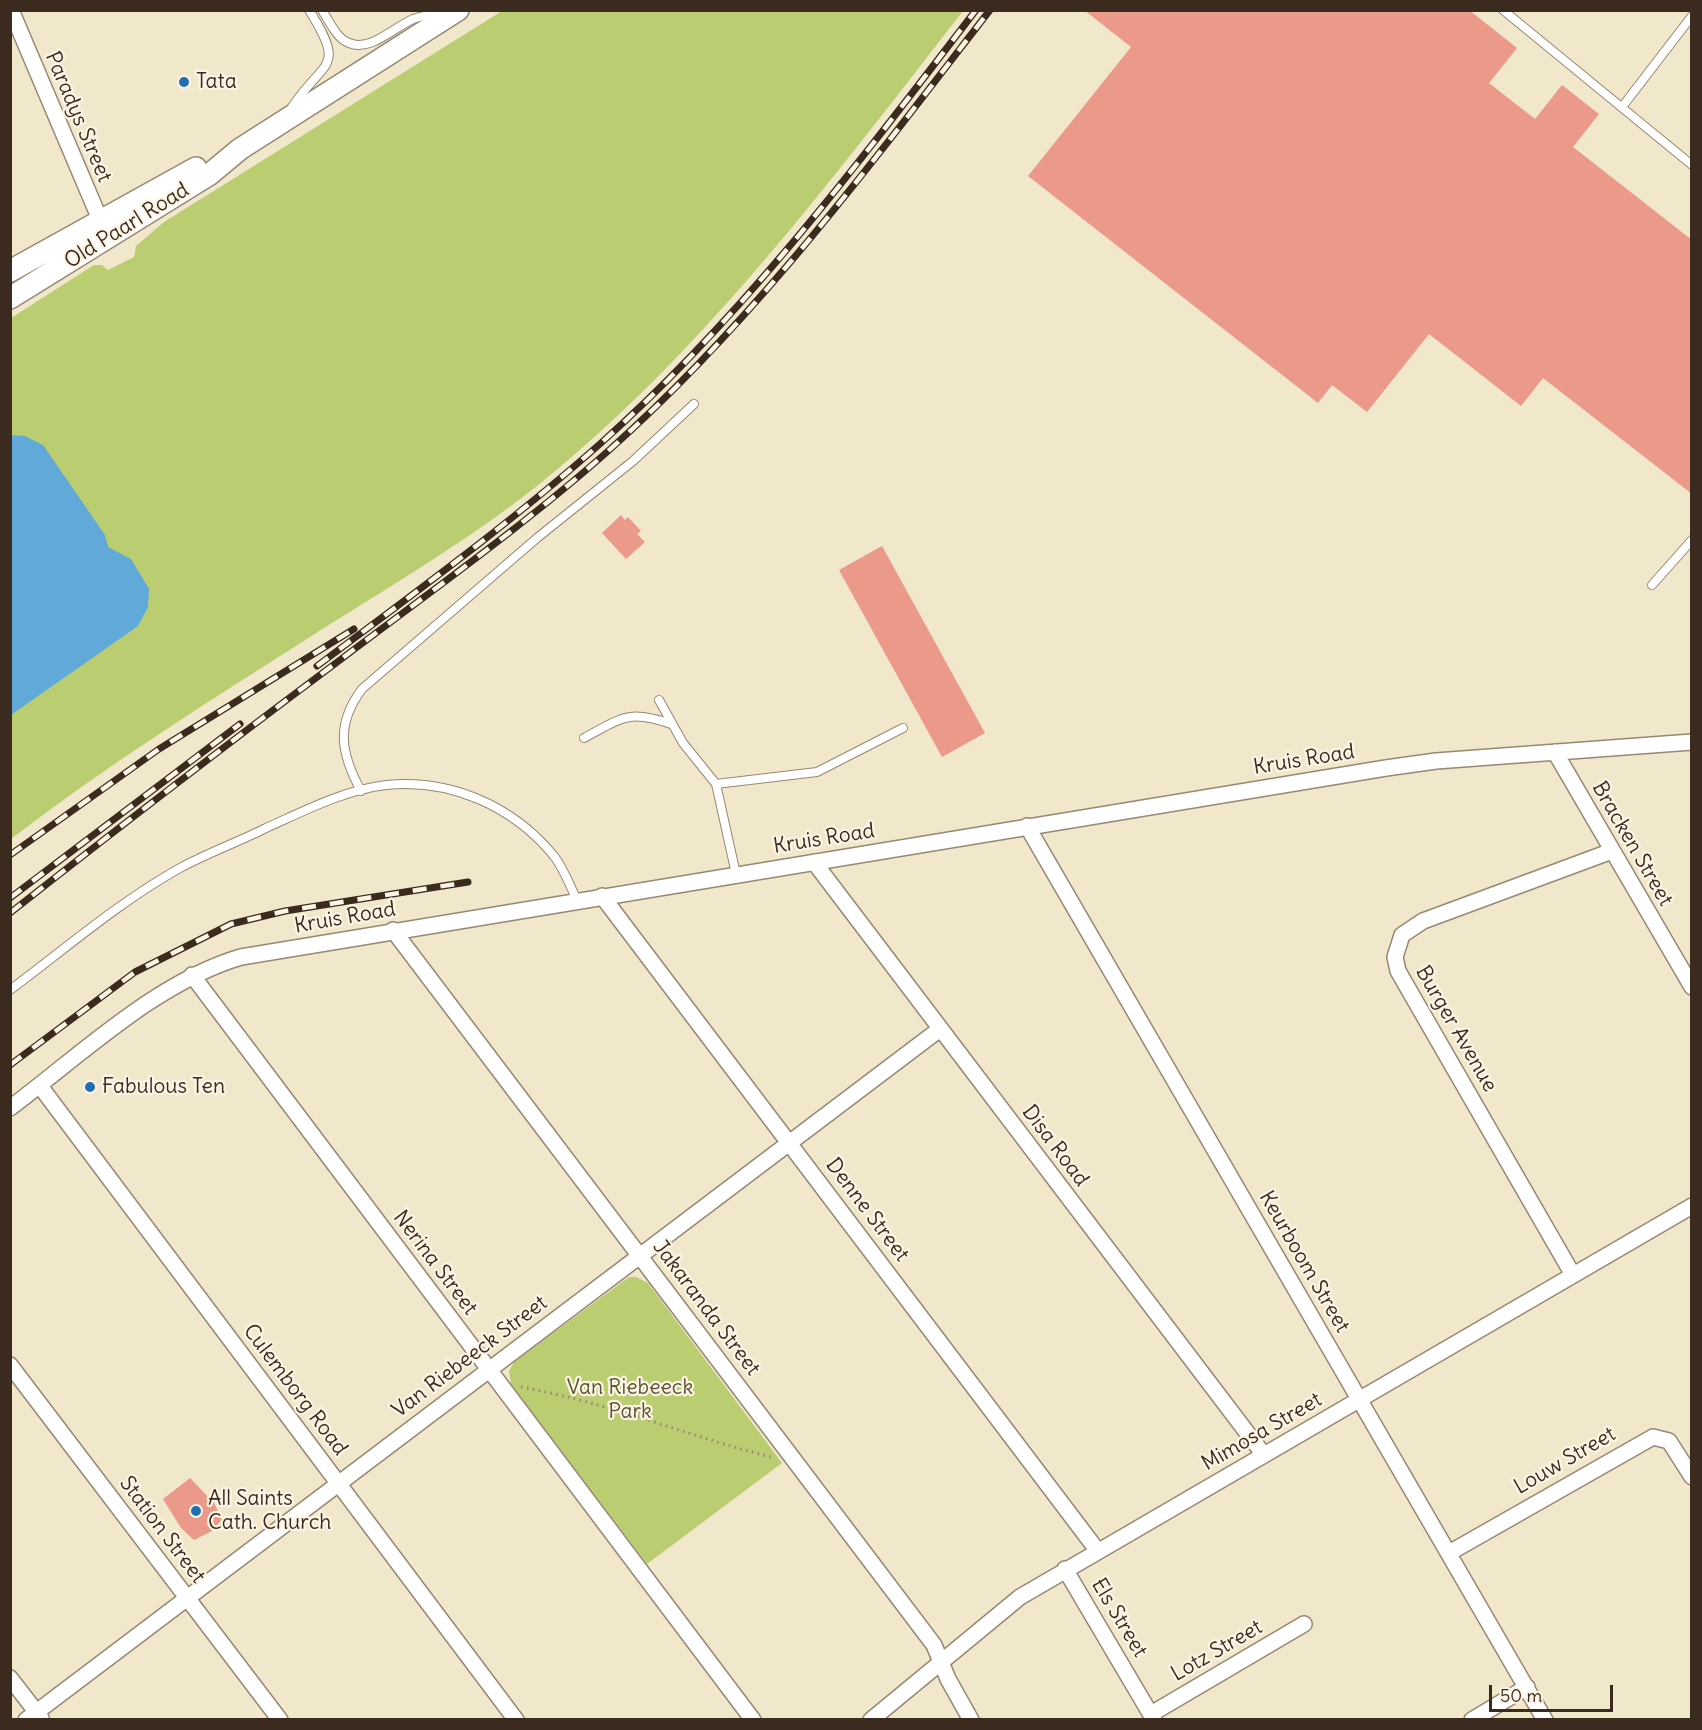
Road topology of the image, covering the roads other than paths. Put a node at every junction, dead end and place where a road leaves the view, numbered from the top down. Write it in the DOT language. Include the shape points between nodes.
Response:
graph roads {
  1 [pos="11,10"];
  2 [pos="309,10"];
  3 [pos="322,10"];
  4 [pos="443,10"];
  5 [pos="458,10"];
  6 [pos="1509,12"];
  7 [pos="1692,16"];
  8 [pos="1622,107"];
  9 [pos="281,123"];
  10 [pos="1692,165"];
  11 [pos="104,229"];
  12 [pos="10,271"];
  13 [pos="10,298"];
  14 [pos="694,404"];
  15 [pos="1692,540"];
  16 [pos="1652,585"];
  17 [pos="659,700"];
  18 [pos="671,724"];
  19 [pos="903,728"];
  20 [pos="584,738"];
  21 [pos="1692,742"];
  22 [pos="1555,752"];
  23 [pos="716,784"];
  24 [pos="361,791"];
  25 [pos="1027,826"];
  26 [pos="1612,851"];
  27 [pos="814,862"];
  28 [pos="736,874"];
  29 [pos="603,896"];
  30 [pos="577,900"];
  31 [pos="393,930"];
  32 [pos="192,975"];
  33 [pos="1692,987"];
  34 [pos="10,990"];
  35 [pos="940,1029"];
  36 [pos="40,1086"];
  37 [pos="10,1108"];
  38 [pos="789,1143"];
  39 [pos="1692,1206"];
  40 [pos="640,1256"];
  41 [pos="1573,1275"];
  42 [pos="10,1365"];
  43 [pos="490,1369"];
  44 [pos="1359,1400"];
  45 [pos="1264,1455"];
  46 [pos="1692,1477"];
  47 [pos="338,1484"];
  48 [pos="1097,1550"];
  49 [pos="1449,1553"];
  50 [pos="1065,1569"];
  51 [pos="187,1598"];
  52 [pos="1304,1624"];
  53 [pos="940,1661"];
  54 [pos="10,1678"];
  55 [pos="1527,1687"];
  56 [pos="35,1717"];
  57 [pos="1153,1717"];
  58 [pos="280,1719"];
  59 [pos="516,1719"];
  60 [pos="753,1719"];
  61 [pos="871,1719"];
  62 [pos="971,1719"];
  63 [pos="1472,1719"];
  64 [pos="1545,1719"];
  1 -- 11 [label="street, Paradys Street"];
  2 -- 9 [label="lane" via="331,50 322,72 307,85"];
  3 -- 4 [label="lane" via="339,36 358,45 372,43 412,19"];
  5 -- 9 [label="main road, Old Paarl Road"];
  6 -- 8 [label="lane"];
  7 -- 8 [label="lane"];
  8 -- 10 [label="lane"];
  9 -- 11 [label="main road, Old Paarl Road" via="240,149 200,165"];
  11 -- 12 [label="main road, Old Paarl Road"];
  11 -- 13 [label="main road, Old Paarl Road"];
  14 -- 24 [label="lane" via="633,461 362,689 351,705 344,729 346,761"];
  15 -- 16 [label="lane"];
  17 -- 18 [label="lane"];
  18 -- 20 [label="lane" via="633,715"];
  18 -- 23 [label="lane"];
  19 -- 23 [label="lane" via="817,772"];
  21 -- 22 [label="street, Kruis Road"];
  22 -- 25 [label="street, Kruis Road" via="1406,765"];
  22 -- 26 [label="street, Bracken Street"];
  23 -- 28 [label="lane"];
  24 -- 30 [label="lane" via="427,785 478,798 538,838 555,857"];
  24 -- 34 [label="lane" via="315,806 180,868 118,908"];
  25 -- 27 [label="street, Kruis Road"];
  25 -- 44 [label="street, Keurboom Street"];
  26 -- 33 [label="street, Bracken Street"];
  26 -- 41 [label="street, Burger Avenue" via="1423,921 1402,935 1395,957 1398,970"];
  27 -- 28 [label="street, Kruis Road"];
  27 -- 35 [label="street, Disa Road"];
  28 -- 29 [label="street, Kruis Road"];
  29 -- 30 [label="street, Kruis Road"];
  29 -- 38 [label="street, Denne Street"];
  30 -- 31 [label="street, Kruis Road"];
  31 -- 32 [label="street, Kruis Road" via="241,957"];
  31 -- 40 [label="street, Jakaranda Street"];
  32 -- 36 [label="street, Kruis Road" via="152,1000"];
  32 -- 43 [label="street, Nerina Street"];
  35 -- 38 [label="street, Van Riebeeck Street"];
  35 -- 45 [label="street, Disa Road"];
  36 -- 37 [label="street, Kruis Road"];
  36 -- 47 [label="street, Culemborg Road"];
  38 -- 40 [label="street, Van Riebeeck Street"];
  38 -- 48 [label="street, Denne Street"];
  39 -- 41 [label="street, Mimosa Street"];
  40 -- 43 [label="street, Van Riebeeck Street"];
  40 -- 53 [label="street, Jakaranda Street" via="934,1646"];
  41 -- 44 [label="street, Mimosa Street"];
  42 -- 51 [label="street, Station Street"];
  43 -- 47 [label="street, Van Riebeeck Street"];
  43 -- 60 [label="street, Nerina Street"];
  44 -- 45 [label="street, Mimosa Street"];
  44 -- 49 [label="street, Keurboom Street"];
  45 -- 48 [label="street, Mimosa Street"];
  46 -- 49 [label="street, Louw Street" via="1669,1442 1653,1437"];
  47 -- 51 [label="street, Van Riebeeck Street"];
  47 -- 59 [label="street, Culemborg Road"];
  48 -- 50 [label="street, Mimosa Street"];
  49 -- 55 [label="street, Keurboom Street"];
  50 -- 53 [label="street, Mimosa Street" via="1020,1597"];
  50 -- 57 [label="street, Els Street"];
  51 -- 56 [label="street, Van Riebeeck Street"];
  51 -- 58 [label="street, Station Street"];
  52 -- 57 [label="street, Lotz Street"];
  53 -- 61 [label="street, Mimosa Street"];
  53 -- 62 [label="street, Jakaranda Street"];
  54 -- 56 [label="street"];
  55 -- 63 [label="street"];
  55 -- 64 [label="street, Keurboom Street"];
}
